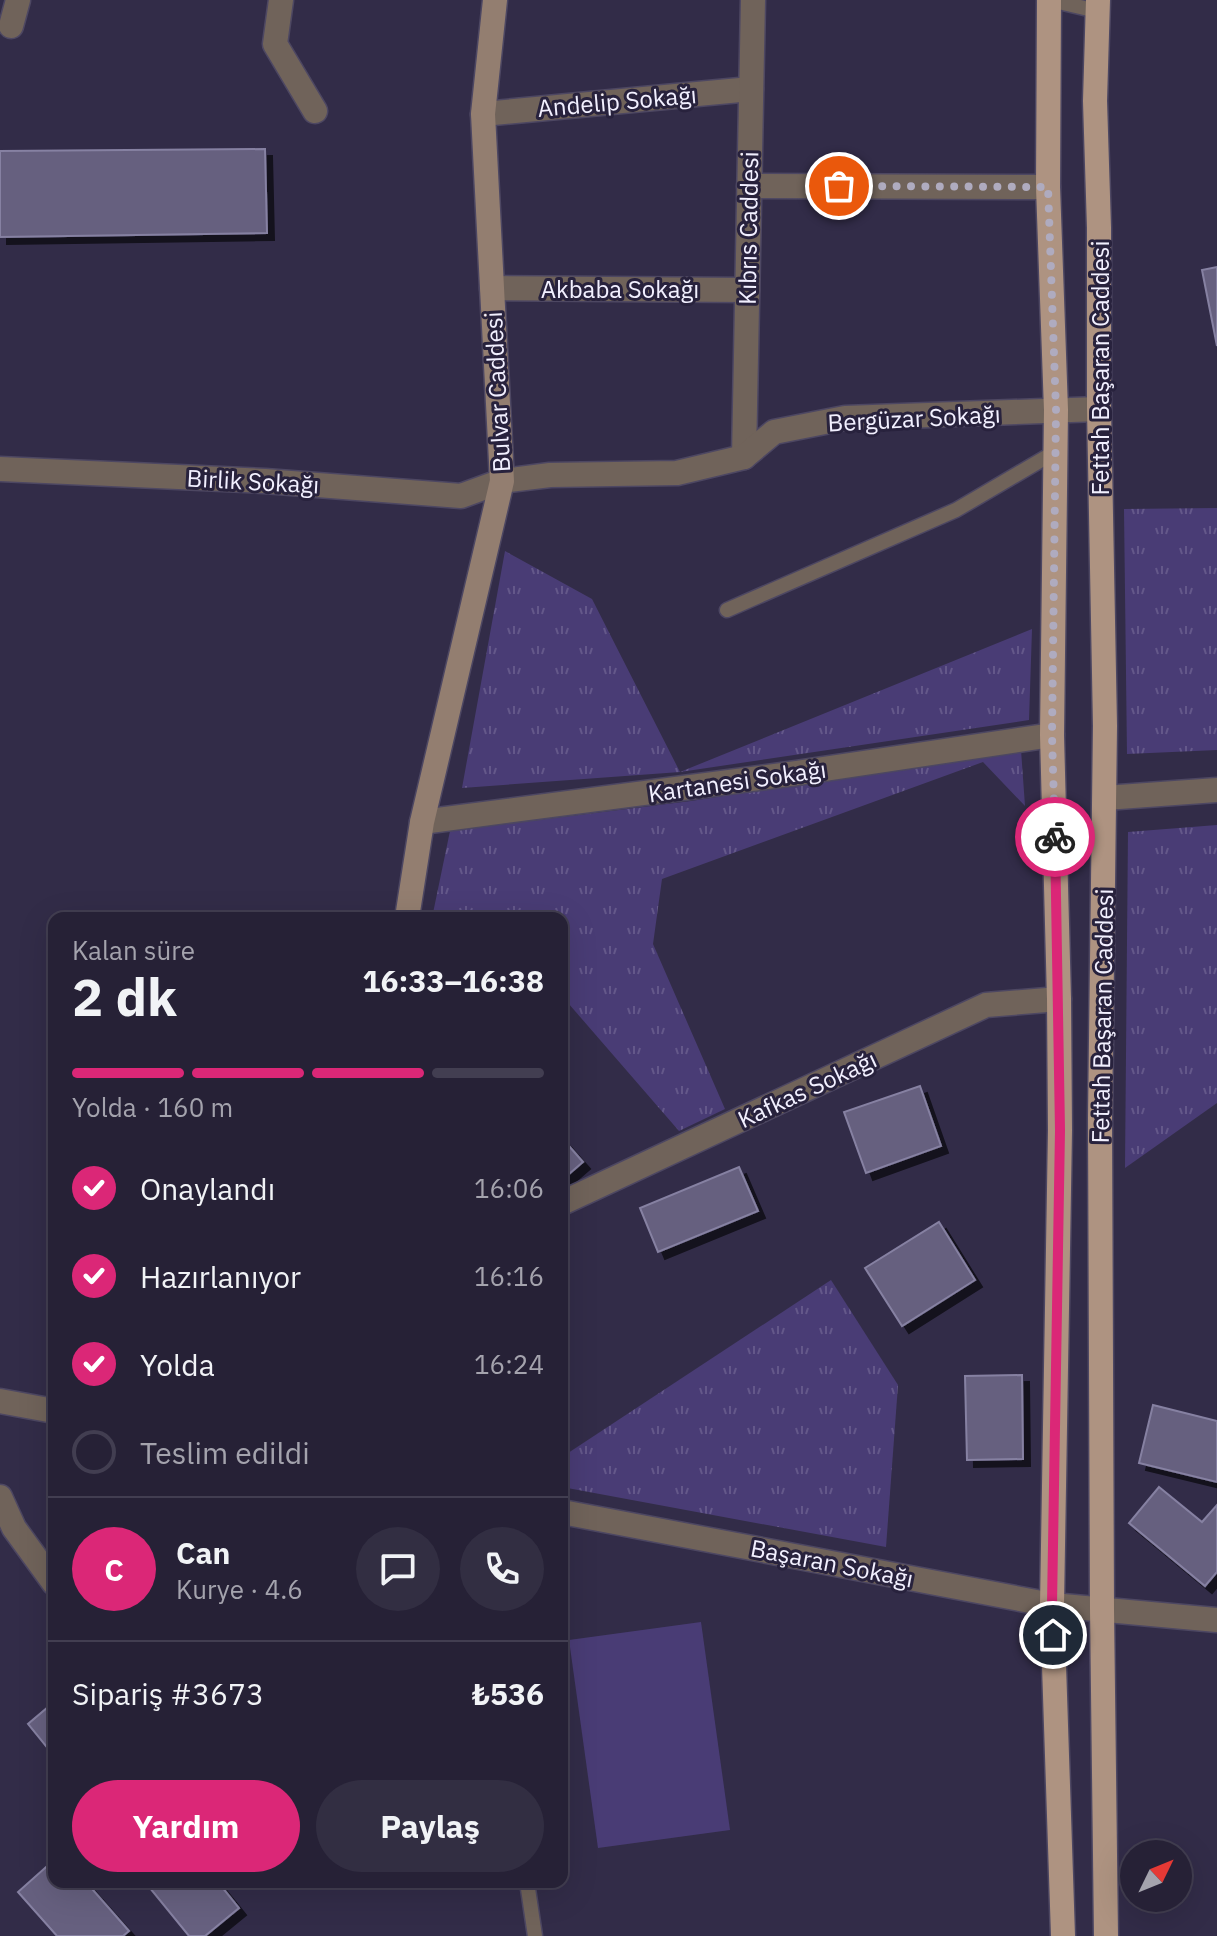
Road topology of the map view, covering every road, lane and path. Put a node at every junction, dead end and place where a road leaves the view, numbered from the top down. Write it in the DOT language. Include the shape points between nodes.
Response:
graph roads {
  1 [pos="18,0"];
  2 [pos="281,0"];
  3 [pos="495,0"];
  4 [pos="753,0"];
  5 [pos="1049,0"];
  6 [pos="1098,5"];
  7 [pos="11,26"];
  8 [pos="751,89"];
  9 [pos="315,111"];
  10 [pos="483,114"];
  11 [pos="749,186"];
  12 [pos="1048,187"];
  13 [pos="492,288"];
  14 [pos="747,290"];
  15 [pos="1099,409"];
  16 [pos="1056,410"];
  17 [pos="1055,452"];
  18 [pos="744,457"];
  19 [pos="0,469"];
  20 [pos="502,481"];
  21 [pos="727,610"];
  22 [pos="1052,735"];
  23 [pos="1217,790"];
  24 [pos="1105,798"];
  25 [pos="422,822"];
  26 [pos="408,912"];
  27 [pos="1059,999"];
  28 [pos="568,1200"];
  29 [pos="0,1401"];
  30 [pos="48,1410"];
  31 [pos="0,1497"];
  32 [pos="568,1513"];
  33 [pos="48,1575"];
  34 [pos="1052,1605"];
  35 [pos="1102,1609"];
  36 [pos="1217,1620"];
  37 [pos="528,1888"];
  38 [pos="535,1936"];
  39 [pos="1063,1936"];
  40 [pos="1106,1936"];
  1 -- 7 [label="street"];
  2 -- 9 [label="street" via="275,44"];
  3 -- 10 [label="street, Bulvar Caddesi"];
  4 -- 8 [label="street, Kıbrıs Caddesi"];
  5 -- 6 [label="lane"];
  5 -- 12 [label="main road, Fettah Başaran Caddesi"];
  6 -- 15 [label="main road, Fettah Başaran Caddesi"];
  8 -- 10 [label="street, Andelip Sokağı"];
  8 -- 11 [label="street, Kıbrıs Caddesi"];
  10 -- 13 [label="street, Bulvar Caddesi"];
  11 -- 12 [label="street"];
  11 -- 14 [label="street, Kıbrıs Caddesi"];
  12 -- 16 [label="main road, Fettah Başaran Caddesi"];
  13 -- 14 [label="street, Akbaba Sokağı"];
  13 -- 20 [label="street, Bulvar Caddesi"];
  14 -- 18 [label="street, Kıbrıs Caddesi"];
  15 -- 16 [label="street, Bergüzar Sokağı"];
  15 -- 24 [label="main road, Fettah Başaran Caddesi"];
  16 -- 17 [label="main road, Fettah Başaran Caddesi"];
  16 -- 18 [label="street, Bergüzar Sokağı" via="845,418 774,432"];
  17 -- 21 [label="lane" via="956,510"];
  17 -- 22 [label="main road, Fettah Başaran Caddesi"];
  18 -- 20 [label="street, Bergüzar Sokağı" via="677,473"];
  19 -- 20 [label="street, Birlik Sokağı" via="461,496"];
  20 -- 25 [label="street, Bulvar Caddesi"];
  22 -- 25 [label="street, Kartanesi Sokağı"];
  22 -- 27 [label="main road, Fettah Başaran Caddesi"];
  23 -- 24 [label="street"];
  24 -- 35 [label="main road, Fettah Başaran Caddesi"];
  25 -- 26 [label="street, Bulvar Caddesi"];
  27 -- 28 [label="street, Kafkas Sokağı" via="986,1005"];
  27 -- 34 [label="main road, Fettah Başaran Caddesi"];
  29 -- 30 [label="street"];
  31 -- 33 [label="street" via="14,1528"];
  32 -- 34 [label="street, Başaran Sokağı"];
  34 -- 35 [label="street, Başaran Sokağı"];
  34 -- 39 [label="main road, Fettah Başaran Caddesi"];
  35 -- 36 [label="street, Başaran Sokağı"];
  35 -- 40 [label="main road, Fettah Başaran Caddesi"];
  37 -- 38 [label="lane"];
}
